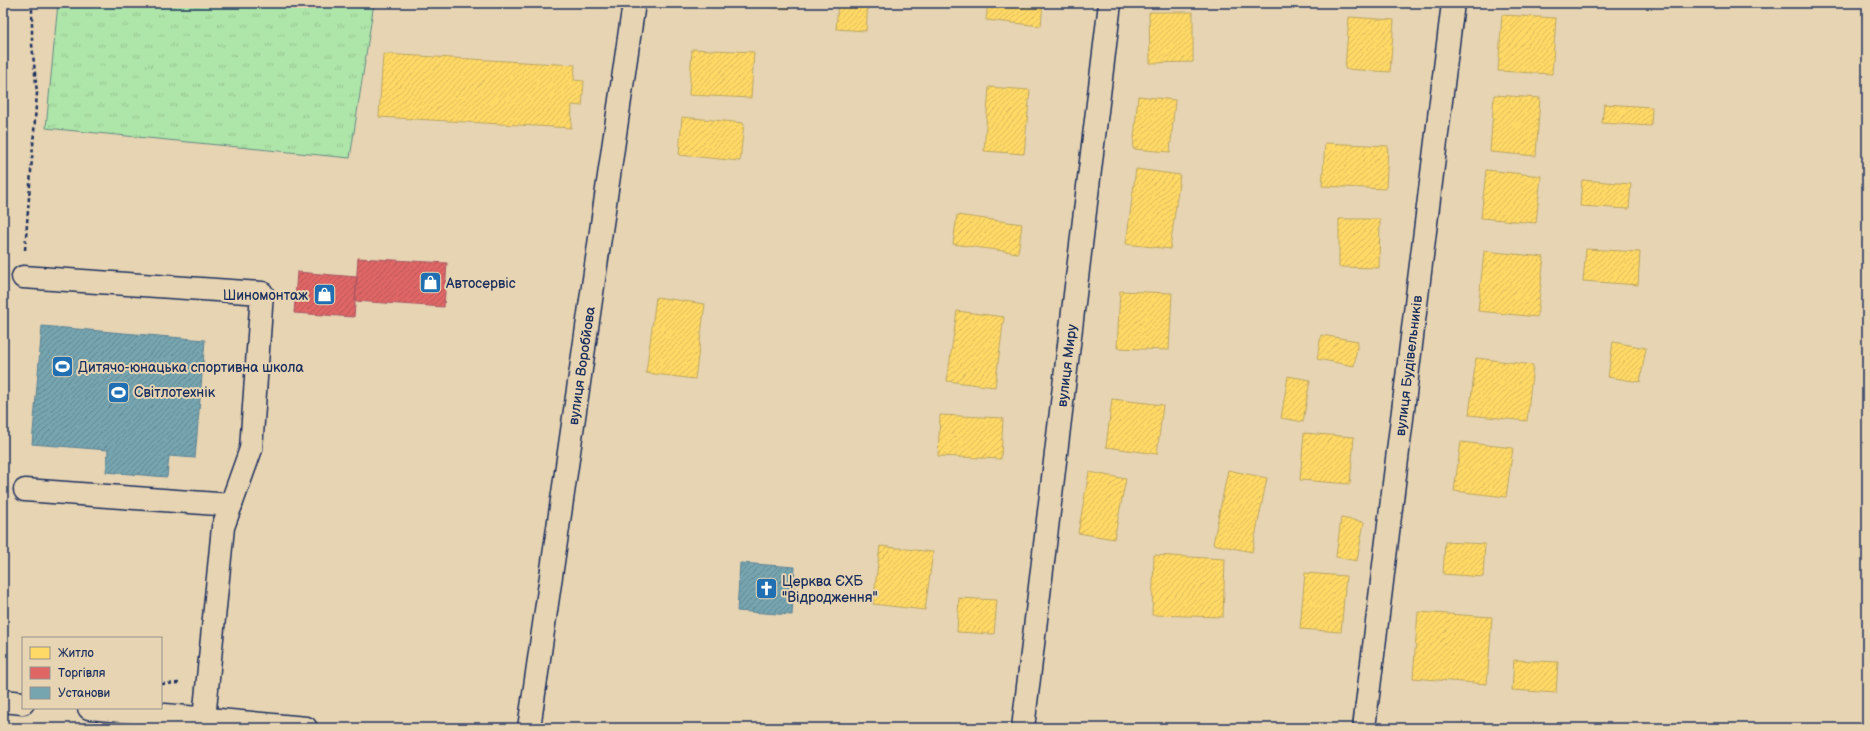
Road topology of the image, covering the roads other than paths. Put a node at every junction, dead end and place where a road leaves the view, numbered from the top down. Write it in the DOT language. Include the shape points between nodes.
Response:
graph roads {
  1 [pos="634,3"];
  2 [pos="1110,3"];
  3 [pos="1453,3"];
  4 [pos="23,277"];
  5 [pos="25,490"];
  6 [pos="232,505"];
  7 [pos="3,701"];
  8 [pos="22,703"];
  9 [pos="99,709"];
  10 [pos="204,719"];
  11 [pos="306,728"];
  12 [pos="529,728"];
  13 [pos="1023,728"];
  14 [pos="1364,728"];
  1 -- 12 [label="street, вулиця Воробйова"];
  2 -- 13 [label="street, вулиця Миру"];
  3 -- 14 [label="street, вулиця Будівельників"];
  4 -- 6 [label="street" via="262,293 251,449"];
  5 -- 6 [label="street"];
  6 -- 10 [label="street" via="224,527"];
  7 -- 8 [label="street"];
  9 -- 10 [label="street"];
  10 -- 11 [label="street"];
}
